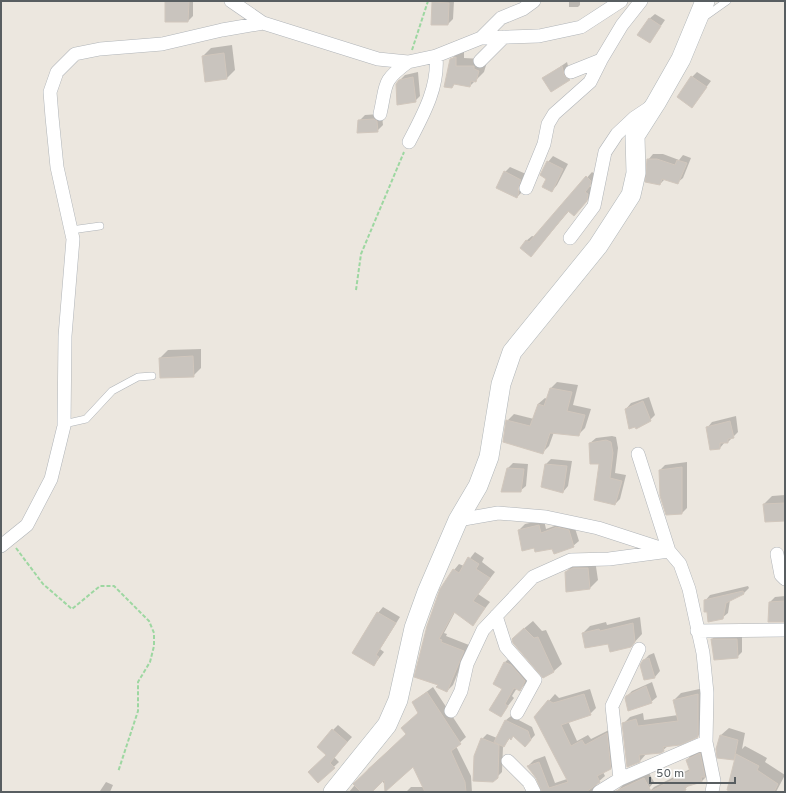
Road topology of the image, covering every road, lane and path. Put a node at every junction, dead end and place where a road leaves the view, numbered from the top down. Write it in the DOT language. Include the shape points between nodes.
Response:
graph roads {
  1 [pos="231,1"];
  2 [pos="428,1"];
  3 [pos="534,1"];
  4 [pos="621,1"];
  5 [pos="641,1"];
  6 [pos="706,1"];
  7 [pos="726,1"];
  8 [pos="263,23"];
  9 [pos="695,24"];
  10 [pos="504,37"];
  11 [pos="482,38"];
  12 [pos="436,56"];
  13 [pos="480,60"];
  14 [pos="601,60"];
  15 [pos="408,62"];
  16 [pos="571,72"];
  17 [pos="656,103"];
  18 [pos="380,114"];
  19 [pos="409,142"];
  20 [pos="526,188"];
  21 [pos="100,226"];
  22 [pos="71,230"];
  23 [pos="570,238"];
  24 [pos="356,290"];
  25 [pos="152,376"];
  26 [pos="64,424"];
  27 [pos="638,454"];
  28 [pos="458,520"];
  29 [pos="5,542"];
  30 [pos="669,551"];
  31 [pos="777,554"];
  32 [pos="785,579"];
  33 [pos="496,616"];
  34 [pos="697,630"];
  35 [pos="785,630"];
  36 [pos="639,649"];
  37 [pos="451,711"];
  38 [pos="516,713"];
  39 [pos="706,742"];
  40 [pos="508,761"];
  41 [pos="118,772"];
  42 [pos="620,778"];
  43 [pos="338,791"];
  44 [pos="534,792"];
  45 [pos="599,792"];
  46 [pos="712,792"];
  1 -- 8 [label="street"];
  2 -- 15 [label="path"];
  3 -- 11 [label="street" via="523,9 500,18"];
  4 -- 10 [label="street" via="581,27 539,36"];
  5 -- 14 [label="street" via="622,25"];
  6 -- 9 [label="main road"];
  7 -- 9 [label="lane"];
  8 -- 15 [label="street" via="378,59"];
  8 -- 22 [label="street" via="162,44 100,48 75,54 57,72 50,92 52,117 57,167"];
  9 -- 17 [label="main road" via="681,59"];
  10 -- 11 [label="street"];
  10 -- 13 [label="street"];
  11 -- 12 [label="street"];
  12 -- 15 [label="street"];
  12 -- 19 [label="street" via="434,86"];
  14 -- 16 [label="street"];
  14 -- 20 [label="street" via="590,82 554,114 548,124 544,144"];
  15 -- 18 [label="street" via="386,82"];
  17 -- 23 [label="street" via="617,134 605,152 594,206"];
  17 -- 28 [label="main road" via="635,136 636,173 631,195 598,246 512,352 501,384 489,457 478,486"];
  19 -- 24 [label="path" via="361,254"];
  21 -- 22 [label="lane"];
  22 -- 26 [label="street" via="73,239 65,336"];
  25 -- 26 [label="lane" via="138,377 112,391 86,419"];
  26 -- 29 [label="street" via="52,479 27,525"];
  27 -- 30 [label="street"];
  28 -- 30 [label="street" via="498,513 546,516 598,528"];
  28 -- 43 [label="main road" via="414,628 398,700 387,725"];
  29 -- 41 [label="path" via="43,584 72,608 100,586 114,586 149,621 154,633 154,646 150,662 138,682 138,711"];
  30 -- 33 [label="street" via="609,559 571,560 533,577"];
  30 -- 34 [label="street" via="680,564 689,589"];
  31 -- 32 [label="street" via="781,575"];
  33 -- 37 [label="street" via="483,630 467,664 460,691"];
  33 -- 38 [label="street" via="506,646 534,680"];
  34 -- 35 [label="street"];
  34 -- 39 [label="street" via="703,653 707,693"];
  36 -- 42 [label="street" via="612,706"];
  39 -- 42 [label="street"];
  39 -- 46 [label="street" via="714,781"];
  40 -- 44 [label="street" via="529,782"];
  42 -- 45 [label="street"];
}
